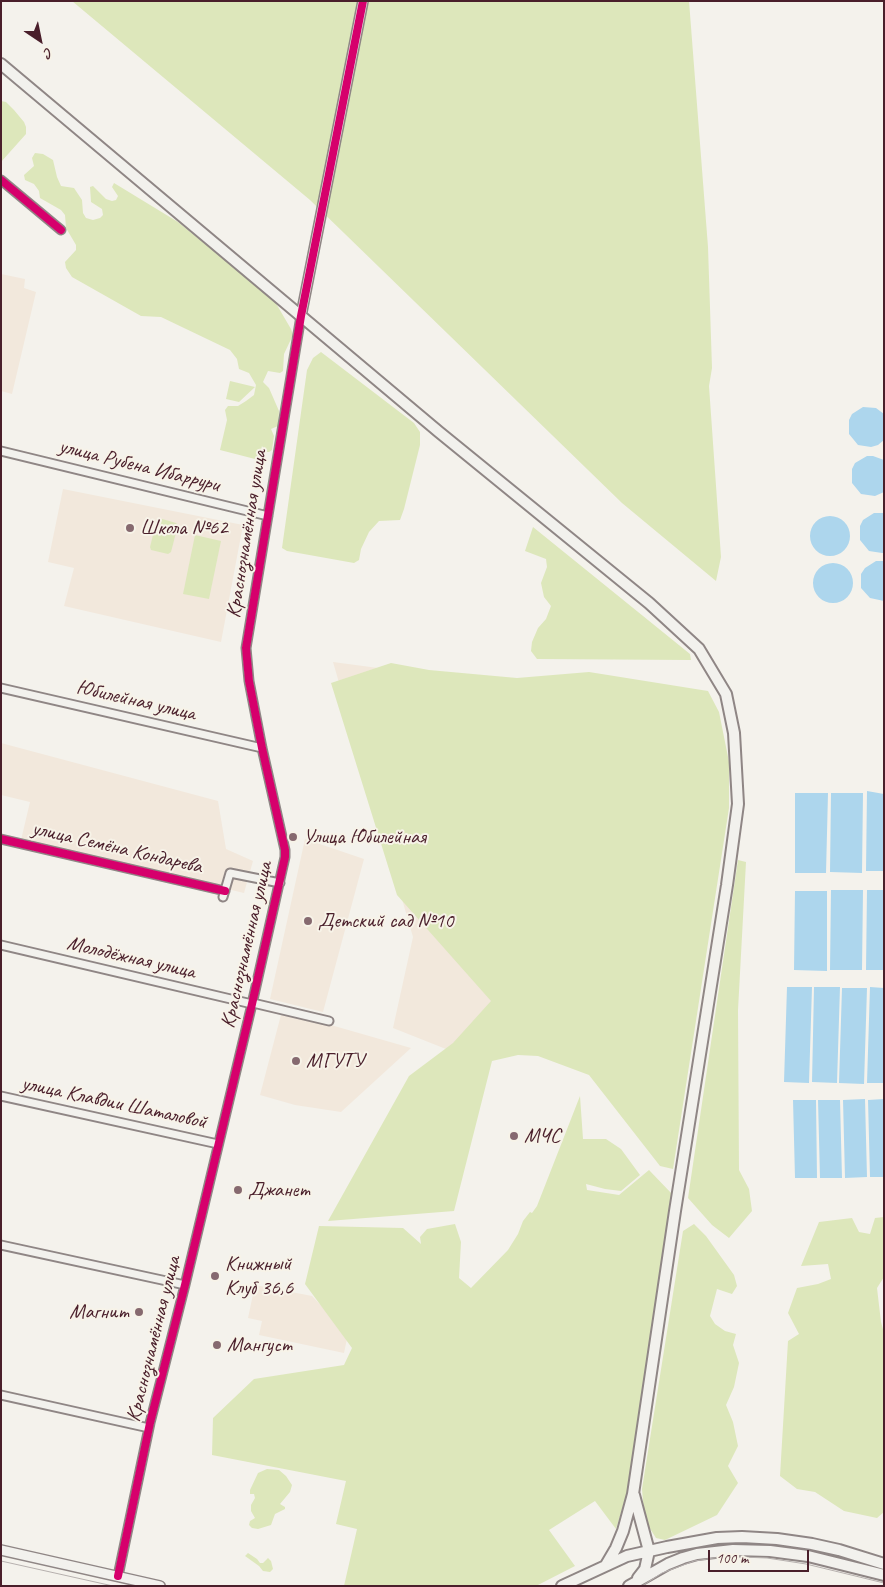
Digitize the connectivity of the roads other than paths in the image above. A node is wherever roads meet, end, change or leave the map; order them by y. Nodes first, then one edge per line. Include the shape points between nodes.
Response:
1 (363, 1) edge
2 (4, 69) edge
3 (1, 180) edge
4 (61, 230) dead end
5 (301, 316) junction
6 (1, 451) edge
7 (268, 516) junction
8 (1, 688) edge
9 (262, 748) junction
10 (1, 839) edge
11 (280, 883) junction
12 (1, 946) edge
13 (253, 1004) junction
14 (329, 1022) dead end
15 (1, 1096) edge
16 (218, 1144) junction
17 (1, 1245) edge
18 (185, 1285) junction
19 (1, 1395) edge
20 (149, 1428) junction
21 (633, 1494) junction
22 (1, 1550) edge
23 (649, 1551) junction
24 (606, 1564) junction
25 (884, 1564) edge
26 (118, 1576) junction
27 (884, 1576) edge
28 (570, 1584) edge
29 (631, 1584) edge
30 (160, 1586) edge

1 - 5 street
2 - 5 main road
3 - 4 street
5 - 7 street, Краснознамённая улица
5 - 21 main road via 649,603 699,648 726,694 734,734 738,804
6 - 7 street, улица Рубена Ибаррури
7 - 9 street, Краснознамённая улица via 246,648
8 - 9 street, Юбилейная улица
9 - 11 street, Краснознамённая улица via 285,850
10 - 11 street, улица Семёна Кондарева via 224,894 230,873
11 - 13 street, Краснознамённая улица
12 - 13 street, Молодёжная улица
13 - 14 street, Молодёжная улица
13 - 16 street, Краснознамённая улица
15 - 16 street, улица Клавдии Шаталовой
16 - 18 street, Краснознамённая улица
17 - 18 street
18 - 20 street, Краснознамённая улица
19 - 20 street
20 - 26 street, Краснознамённая улица
21 - 23 main road
21 - 24 main road via 621,1536
22 - 26 street
23 - 24 main road
23 - 25 main road via 717,1538 742,1537 812,1544
23 - 29 main road via 646,1569
24 - 28 main road
26 - 30 street
27 - 29 main road via 808,1556 733,1550 683,1558

